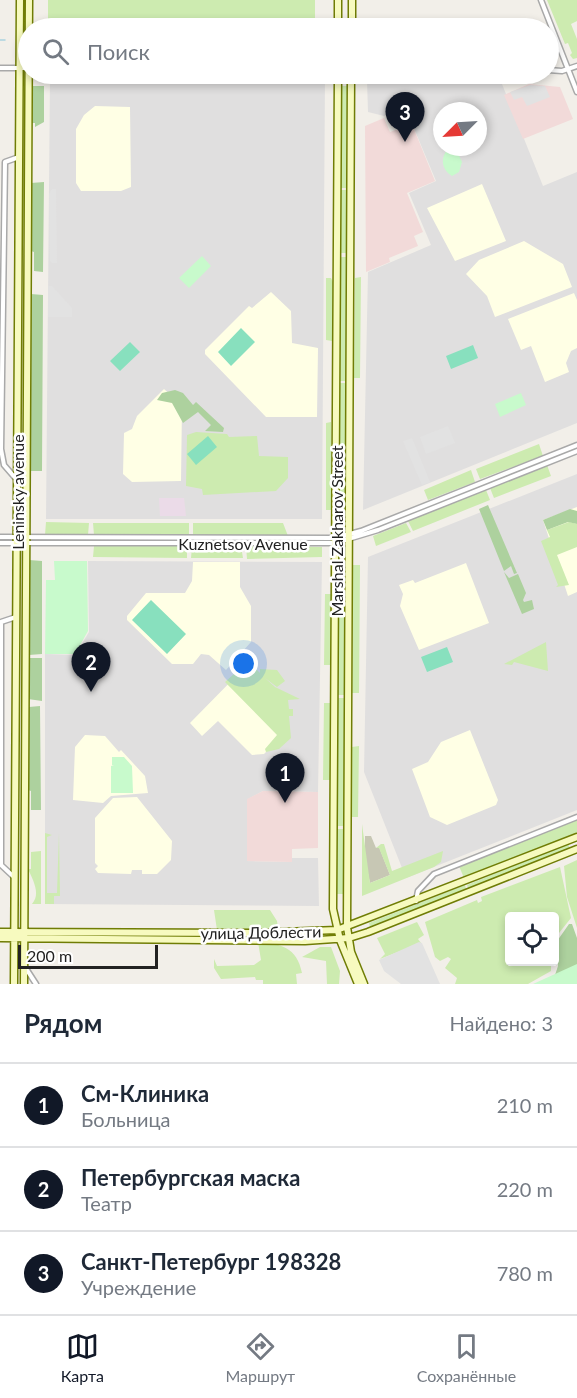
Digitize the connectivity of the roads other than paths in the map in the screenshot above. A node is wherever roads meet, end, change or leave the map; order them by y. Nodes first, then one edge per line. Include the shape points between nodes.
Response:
1 (20, 0) edge
2 (28, 0) edge
3 (338, 0) edge
4 (352, 0) edge
5 (541, 0) edge
6 (20, 18) edge
7 (28, 18) edge
8 (338, 18) edge
9 (351, 18) edge
10 (548, 18) edge
11 (559, 46) edge
12 (577, 66) edge
13 (0, 68) edge
14 (18, 68) edge
15 (559, 69) edge
16 (568, 69) junction
17 (19, 84) edge
18 (28, 84) edge
19 (338, 84) edge
20 (351, 84) edge
21 (577, 92) edge
22 (19, 158) junction
23 (577, 445) edge
24 (577, 451) edge
25 (17, 480) junction
26 (0, 537) edge
27 (349, 538) junction
28 (17, 540) junction
29 (26, 540) junction
30 (335, 540) junction
31 (0, 543) edge
32 (16, 618) junction
33 (1, 622) edge
34 (577, 817) edge
35 (577, 837) edge
36 (568, 840) junction
37 (575, 850) edge
38 (15, 878) junction
39 (416, 901) junction
40 (347, 927) junction
41 (337, 930) junction
42 (0, 932) edge
43 (14, 935) junction
44 (24, 935) junction
45 (0, 938) edge
46 (349, 938) junction
47 (340, 940) junction
48 (24, 966) junction
49 (14, 984) edge
50 (24, 984) edge
51 (36, 984) edge
52 (358, 984) edge
53 (364, 984) edge

1 - 6 main road, Leninsky avenue
2 - 7 main road, Leninsky avenue
3 - 8 main road
4 - 9 main road
5 - 10 street
11 - 16 street
12 - 16 street
13 - 14 street
15 - 16 street
16 - 21 street
17 - 22 main road, Leninsky avenue
18 - 29 main road, Leninsky avenue
19 - 30 main road, Marshal Zakharov Street
20 - 27 main road, Marshal Zakharov Street
22 - 25 main road, Leninsky avenue
22 - 25 street via 5,162 2,449 4,465
23 - 27 street, Kuznetsov Avenue
24 - 27 street, Kuznetsov Avenue
25 - 28 main road, Leninsky avenue
26 - 28 street, Kuznetsov Avenue
27 - 30 street, Kuznetsov Avenue
27 - 40 main road, Marshal Zakharov Street
28 - 29 street, Kuznetsov Avenue
28 - 31 street, Kuznetsov Avenue
28 - 32 main road, Leninsky avenue
29 - 30 street, Kuznetsov Avenue
29 - 44 main road, Leninsky avenue
30 - 41 main road, Marshal Zakharov Street via 333,909
32 - 33 street
32 - 38 main road, Leninsky avenue
33 - 38 street via 1,865
34 - 39 street via 434,874 418,891
35 - 36 main road, улица Доблести
36 - 37 main road
36 - 39 main road, улица Доблести
37 - 46 main road, улица Доблести
38 - 43 main road, Leninsky avenue
39 - 40 main road, улица Доблести
40 - 41 main road, улица Доблести
40 - 46 main road, Marshal Zakharov Street
41 - 44 main road, улица Доблести
41 - 47 main road, Marshal Zakharov Street
42 - 43 main road, улица Доблести
43 - 44 main road, улица Доблести
43 - 45 main road, улица Доблести
43 - 49 main road, Leninsky avenue
44 - 47 main road, улица Доблести
44 - 48 main road, Leninsky avenue
46 - 47 main road, улица Доблести
46 - 53 main road, Marshal Zakharov Street
47 - 52 main road, Marshal Zakharov Street
48 - 50 main road, Leninsky avenue
48 - 51 street

